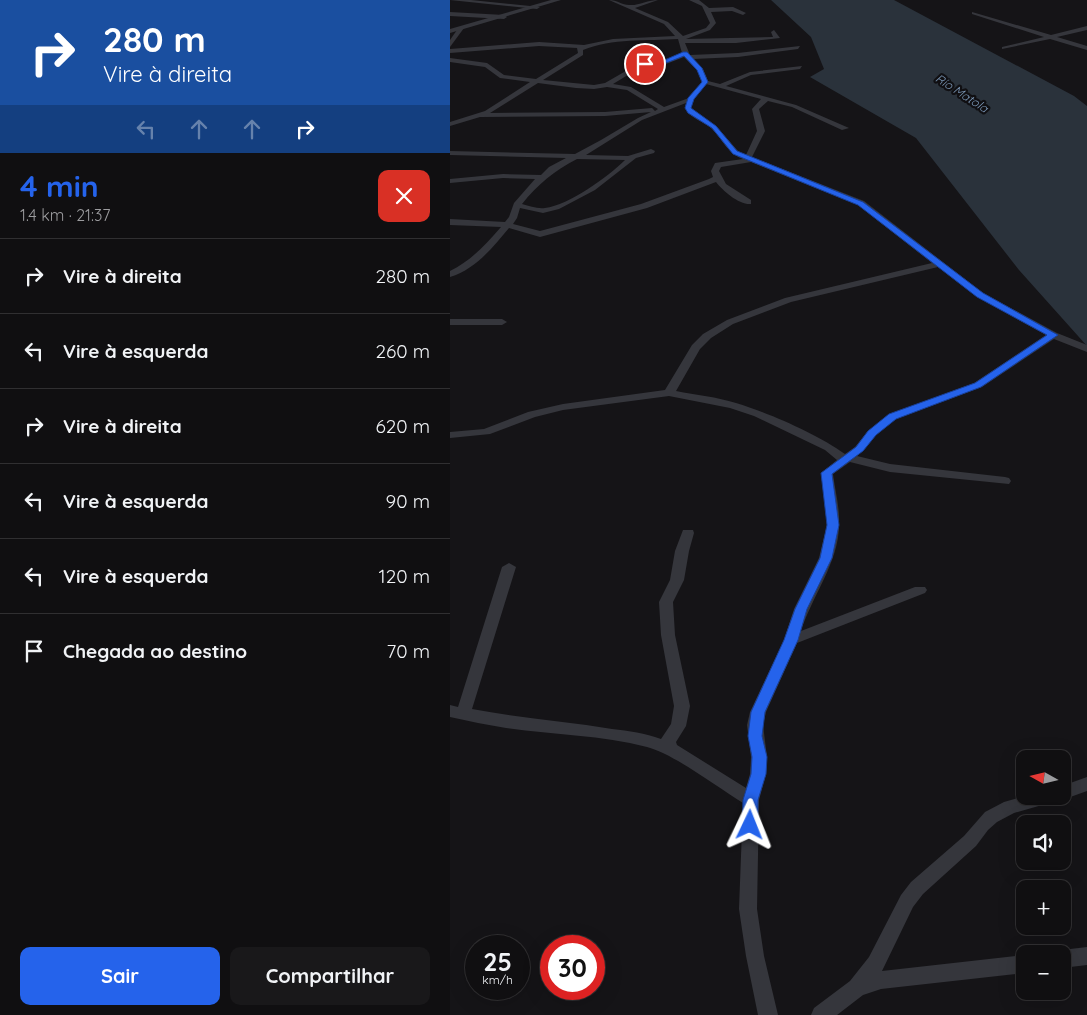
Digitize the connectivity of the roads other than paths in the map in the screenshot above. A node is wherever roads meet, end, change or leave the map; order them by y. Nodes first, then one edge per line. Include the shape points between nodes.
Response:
1 (452, 0) edge
2 (558, 0) edge
3 (612, 0) edge
4 (655, 0) edge
5 (692, 0) edge
6 (703, 1) edge
7 (537, 7) junction
8 (631, 7) junction
9 (709, 10) junction
10 (743, 13) dead end
11 (974, 13) dead end
12 (450, 14) edge
13 (504, 17) junction
14 (461, 28) junction
15 (1087, 28) edge
16 (450, 31) edge
17 (774, 32) dead end
18 (1050, 37) junction
19 (681, 39) junction
20 (736, 41) junction
21 (450, 45) edge
22 (579, 47) junction
23 (798, 47) dead end
24 (1004, 48) dead end
25 (1087, 48) edge
26 (450, 51) edge
27 (740, 54) junction
28 (686, 55) junction
29 (450, 60) edge
30 (800, 67) dead end
31 (534, 81) junction
32 (705, 82) junction
33 (607, 85) junction
34 (721, 86) junction
35 (691, 98) junction
36 (768, 98) junction
37 (661, 109) junction
38 (480, 115) junction
39 (450, 124) edge
40 (844, 128) dead end
41 (651, 151) dead end
42 (450, 153) edge
43 (574, 156) junction
44 (632, 158) junction
45 (748, 160) junction
46 (542, 177) junction
47 (716, 178) junction
48 (450, 181) edge
49 (748, 202) dead end
50 (517, 205) junction
51 (450, 222) edge
52 (508, 225) junction
53 (938, 264) junction
54 (450, 274) edge
55 (450, 322) edge
56 (502, 322) dead end
57 (1053, 335) junction
58 (1087, 349) edge
59 (669, 393) junction
60 (450, 435) edge
61 (847, 459) junction
62 (1005, 481) dead end
63 (688, 532) dead end
64 (509, 567) dead end
65 (920, 590) dead end
66 (791, 640) junction
67 (456, 712) edge
68 (670, 749) junction
69 (1087, 784) edge
70 (1071, 790) edge
71 (751, 800) junction
72 (1017, 805) edge
73 (1087, 956) edge
74 (1071, 958) edge
75 (1016, 965) edge
76 (857, 988) junction
77 (768, 1015) edge
78 (821, 1015) edge

1 - 7 street
2 - 7 street
3 - 8 street
4 - 8 street
5 - 6 street
6 - 9 street
7 - 13 street
8 - 19 street via 666,23
9 - 10 street via 734,9
9 - 19 street via 713,23 710,27
11 - 18 street
12 - 13 street
13 - 14 street
14 - 16 street
14 - 21 street
15 - 18 street
17 - 20 street via 778,37
18 - 24 street
18 - 25 street
19 - 20 street
19 - 22 street
19 - 28 street
20 - 27 street
22 - 26 street via 535,44
22 - 31 street via 581,54
23 - 27 street
27 - 28 street
28 - 32 street via 700,69
28 - 33 street via 661,64 640,65
29 - 31 street via 487,65 501,77
30 - 34 street via 750,73
31 - 33 street via 594,87
31 - 38 street
32 - 34 street
32 - 35 street
33 - 37 street via 630,88
34 - 36 street
35 - 37 street
35 - 45 street via 690,112 714,127 732,150
36 - 40 street via 798,107
36 - 45 street via 755,108 761,131
37 - 38 street
37 - 43 street
38 - 39 street
41 - 44 street
42 - 43 street
43 - 44 street
43 - 46 street
44 - 50 street via 606,181 554,208 540,211
45 - 47 street via 718,165
45 - 53 street via 861,203
46 - 48 street via 503,176
46 - 50 street
47 - 49 street
47 - 52 street via 644,206 544,233 535,234
50 - 52 street
51 - 52 street
52 - 54 street via 469,265
53 - 57 street via 980,295
53 - 59 street via 788,300 730,322 696,347
55 - 56 street
57 - 58 street
57 - 61 street via 978,385 892,417
59 - 60 street via 563,407 532,414 486,432
59 - 61 street via 732,405 758,414
61 - 62 street via 890,468
61 - 66 street via 827,473 832,530 826,558 801,609
63 - 68 street via 676,580 666,602 668,635 682,706 678,726 668,742
64 - 67 street
65 - 66 street
66 - 71 street via 758,712 755,736 758,774
67 - 68 street via 623,736
68 - 71 street
69 - 70 street
71 - 77 street via 748,909
72 - 76 street via 990,817 970,841 917,888 897,918 876,963
73 - 74 street
75 - 76 street via 881,980
76 - 78 street

